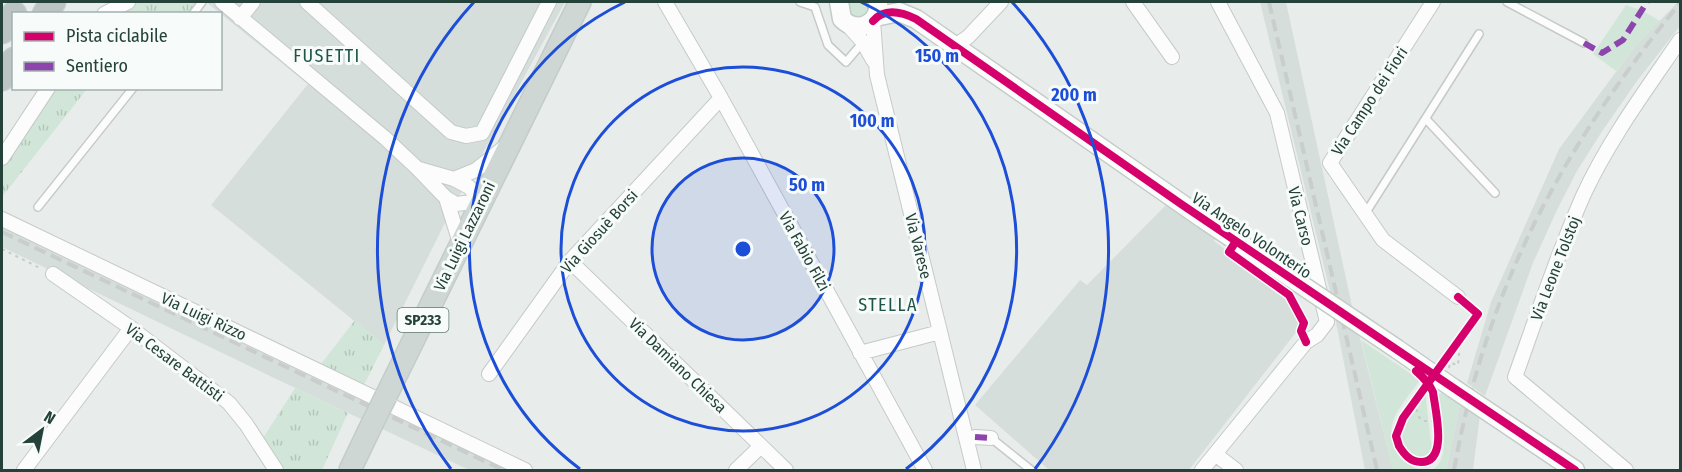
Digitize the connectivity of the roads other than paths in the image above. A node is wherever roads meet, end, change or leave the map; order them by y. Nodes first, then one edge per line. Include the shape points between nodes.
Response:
1 (128, 2) edge
2 (253, 2) edge
3 (307, 2) edge
4 (549, 2) edge
5 (580, 2) edge
6 (591, 2) edge
7 (665, 2) edge
8 (800, 2) edge
9 (839, 2) edge
10 (888, 2) edge
11 (1001, 2) edge
12 (1133, 2) edge
13 (1218, 2) edge
14 (1433, 2) edge
15 (1507, 2) edge
16 (222, 4) edge
17 (108, 12) edge
18 (875, 13) edge
19 (12, 17) edge
20 (240, 18) junction
21 (916, 19) junction
22 (846, 23) junction
23 (2, 31) edge
24 (1479, 34) dead end
25 (1680, 40) edge
26 (862, 42) junction
27 (1584, 43) dead end
28 (955, 46) junction
29 (1172, 57) dead end
30 (12, 63) edge
31 (875, 63) junction
32 (2, 78) edge
33 (47, 90) edge
34 (131, 90) edge
35 (721, 98) junction
36 (531, 100) junction
37 (1426, 118) junction
38 (510, 142) junction
39 (2, 158) edge
40 (417, 168) junction
41 (454, 178) junction
42 (1495, 194) dead end
43 (446, 198) junction
44 (481, 201) junction
45 (38, 207) dead end
46 (1365, 214) junction
47 (2, 219) edge
48 (460, 243) junction
49 (570, 261) junction
50 (53, 274) road end
51 (1458, 297) road end
52 (131, 328) junction
53 (940, 333) junction
54 (860, 353) junction
55 (489, 374) dead end
56 (975, 437) dead end
57 (990, 438) joint
58 (761, 446) junction
59 (1215, 454) junction
60 (24, 471) edge
61 (276, 471) edge
62 (350, 471) edge
63 (525, 471) edge
64 (736, 471) edge
65 (786, 471) edge
66 (925, 471) edge
67 (974, 471) edge
68 (1031, 471) edge
69 (1202, 471) edge
70 (1236, 471) edge
71 (1575, 471) edge
72 (1626, 471) edge

1 - 17 street
2 - 20 street
3 - 4 street via 451,132 466,136 482,133
5 - 36 main road, Via Luigi Lazzaroni / SP233
6 - 36 street via 555,73
7 - 35 street, Via Fabio Filzi
8 - 26 lane via 815,7 828,45 846,62
9 - 22 street via 840,15
10 - 21 street, Via Angelo Volonterio
11 - 28 street
12 - 29 street
13 - 59 street, Via Carso via 1277,113 1327,322 1306,342
14 - 46 street, Via Campo dei Fiori via 1329,163
15 - 27 lane
16 - 20 street
18 - 21 street, Via Angelo Volonterio via 899,12
18 - 22 street, Via Angelo Volonterio via 860,27
18 - 31 street, Via Varese
19 - 23 highway
20 - 40 street
21 - 28 street, Via Angelo Volonterio
22 - 26 street
24 - 37 lane
25 - 72 street, Via Leone Tolstoj via 1634,107 1584,194 1515,377
26 - 31 street
28 - 71 street, Via Angelo Volonterio, bridge via 1202,218 1445,378
30 - 32 highway
31 - 53 street, Via Varese
33 - 39 street
34 - 45 lane
35 - 49 street, Via Giosuè Borsi
35 - 54 street, Via Fabio Filzi
36 - 38 main road, Via Luigi Lazzaroni / SP233
37 - 42 lane
37 - 46 lane
38 - 41 street via 476,170
38 - 44 main road, Via Luigi Lazzaroni / SP233
40 - 41 street
40 - 43 street
41 - 44 street
43 - 44 street via 456,204
43 - 48 street
44 - 48 main road, Via Luigi Lazzaroni / SP233
46 - 51 street, Via Campo dei Fiori via 1383,240
47 - 63 street, Via Luigi Rizzo
48 - 62 main road, Via Luigi Lazzaroni / SP233, bridge
49 - 55 street, Via Giosuè Borsi
49 - 58 street, Via Damiano Chiesa
50 - 52 street, Via Cesare Battisti
52 - 60 street
52 - 61 street, Via Cesare Battisti via 229,403
53 - 54 street
53 - 67 street, Via Varese
54 - 66 street, Via Fabio Filzi
56 - 57 street
57 - 68 lane
58 - 64 street
58 - 65 street, Via Damiano Chiesa
59 - 69 street, Via Carso
59 - 70 street

